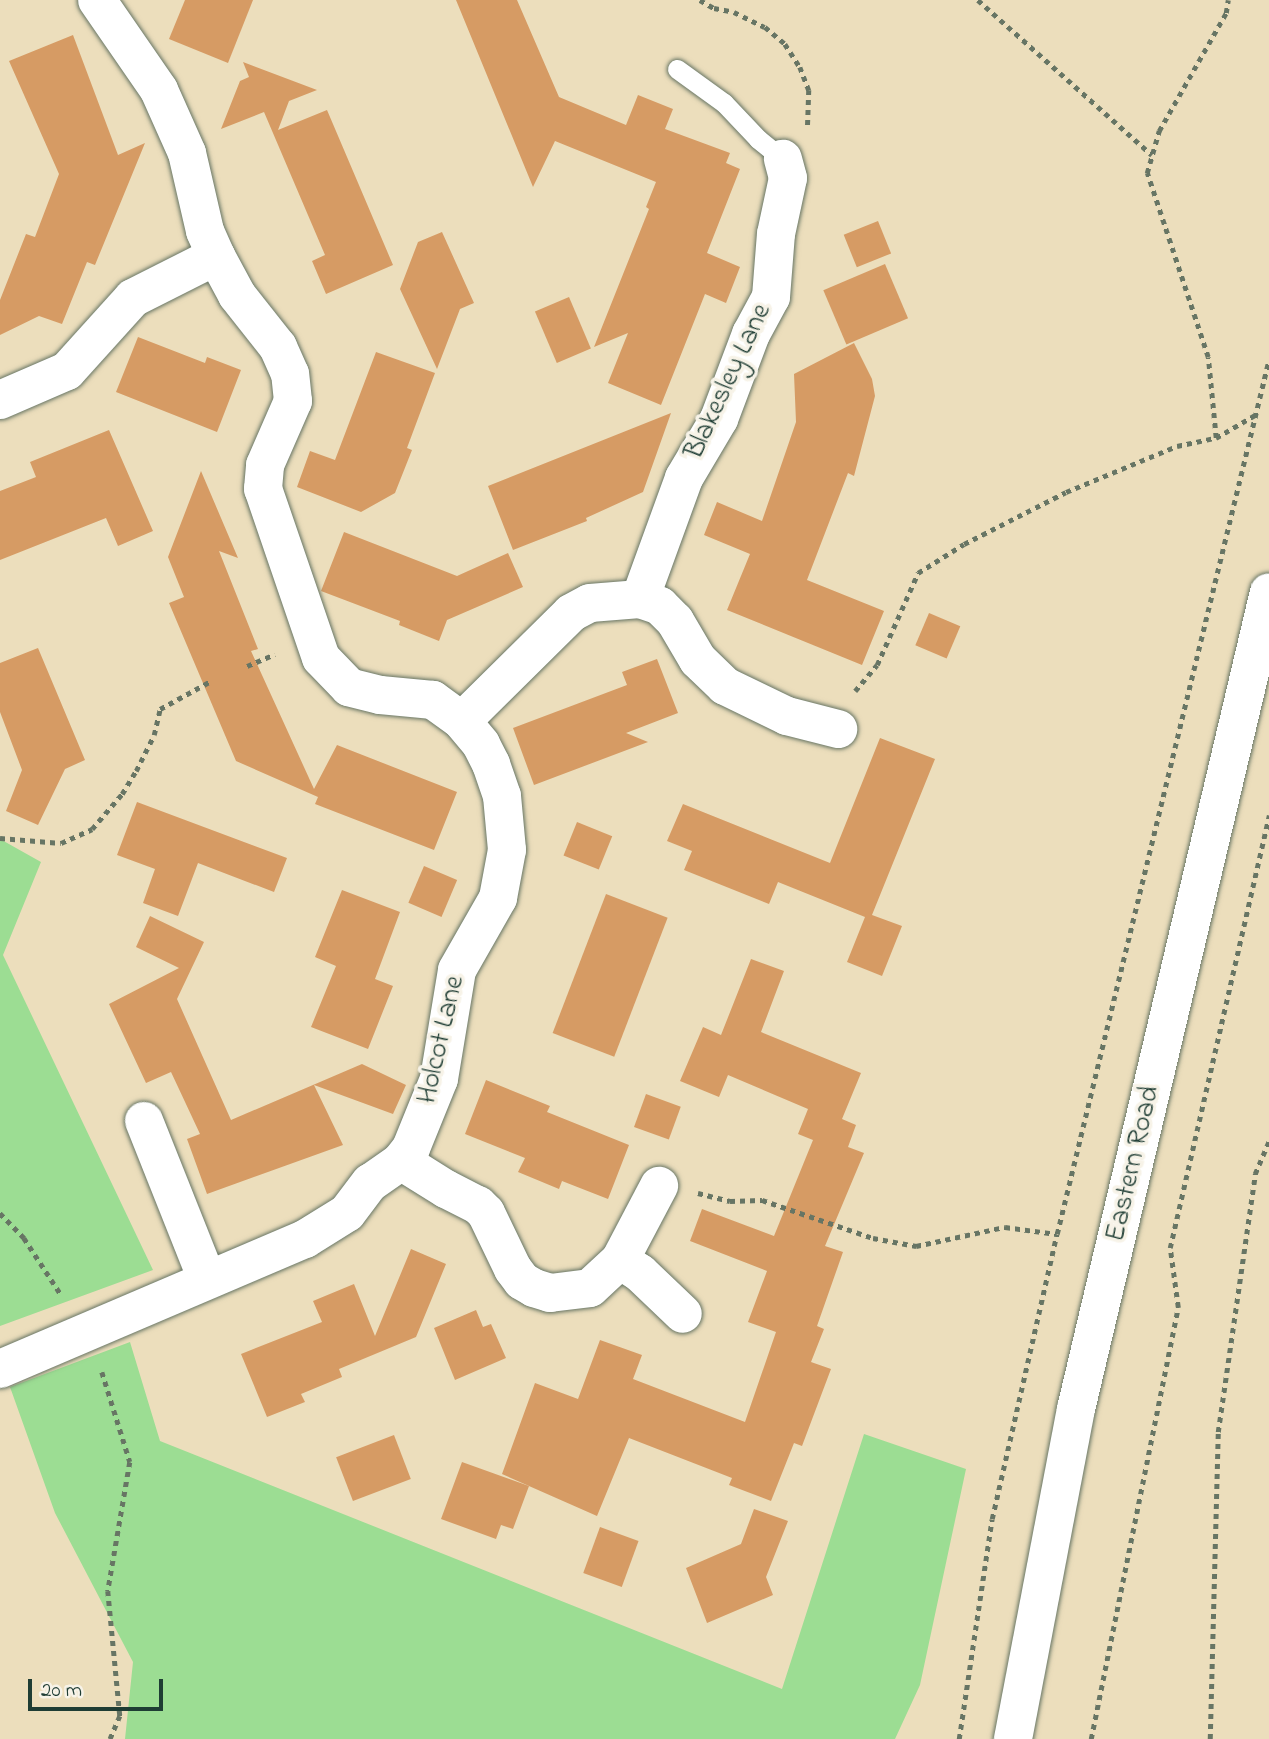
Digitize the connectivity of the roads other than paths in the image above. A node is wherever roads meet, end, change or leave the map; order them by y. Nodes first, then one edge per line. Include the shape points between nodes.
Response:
1 (97, 0) edge
2 (677, 69) dead end
3 (783, 159) joint
4 (216, 256) junction
5 (0, 400) edge
6 (1269, 592) edge
7 (640, 599) junction
8 (462, 721) junction
9 (838, 729) road end
10 (144, 1121) dead end
11 (401, 1161) junction
12 (674, 1188) road end
13 (620, 1260) junction
14 (207, 1279) junction
15 (683, 1314) dead end
16 (0, 1369) edge
17 (1013, 1739) edge

1 - 4 street, Holcot Lane via 159,90 175,123
2 - 3 lane via 724,103
3 - 7 street, Blakesley Lane via 788,178 776,234 771,298 751,334 719,419 684,478
4 - 5 street via 133,298 67,371
4 - 8 street, Holcot Lane via 237,295 278,347 290,374 293,401 265,466 263,489 321,658 349,687 433,700
6 - 17 street, Eastern Road via 1076,1409
7 - 8 street via 590,603 571,613
7 - 9 street via 660,606 675,621 698,660 725,686 787,716
8 - 11 street, Holcot Lane via 481,744 502,796 504,873 498,898 457,970 439,1079 411,1148
10 - 14 street
11 - 13 street via 478,1205 513,1269 534,1288 550,1293 590,1288
11 - 14 street, Holcot Lane via 376,1177 348,1213 305,1239
12 - 13 street
13 - 15 street
14 - 16 street, Holcot Lane

